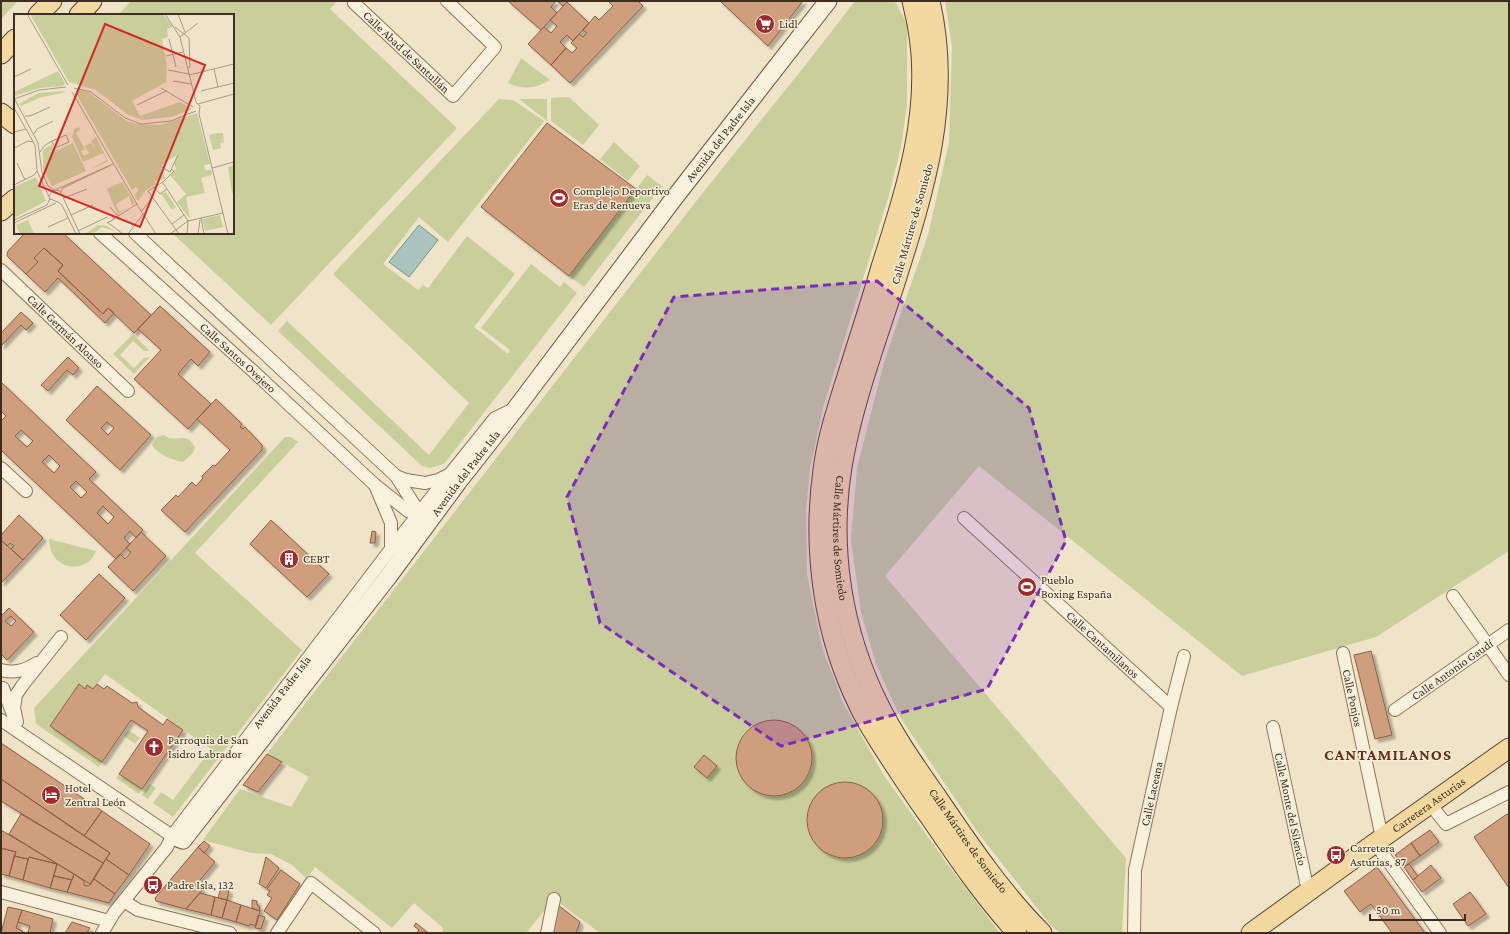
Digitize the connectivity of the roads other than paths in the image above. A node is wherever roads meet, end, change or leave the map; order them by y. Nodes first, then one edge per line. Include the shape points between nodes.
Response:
1 (52, 1) edge
2 (92, 1) edge
3 (355, 1) edge
4 (447, 1) edge
5 (828, 1) edge
6 (912, 1) edge
7 (930, 1) edge
8 (39, 14) edge
9 (80, 14) edge
10 (14, 40) edge
11 (1, 54) edge
12 (1, 113) edge
13 (14, 123) edge
14 (14, 200) edge
15 (1, 210) edge
16 (101, 234) edge
17 (136, 234) edge
18 (2, 269) edge
19 (128, 391) dead end
20 (1, 468) edge
21 (396, 476) junction
22 (454, 478) junction
23 (375, 485) junction
24 (26, 491) dead end
25 (418, 514) junction
26 (964, 518) dead end
27 (392, 545) junction
28 (388, 577) junction
29 (1453, 596) dead end
30 (1509, 630) edge
31 (60, 637) dead end
32 (1488, 645) junction
33 (1342, 653) dead end
34 (1184, 656) dead end
35 (41, 660) junction
36 (1, 670) edge
37 (1, 673) edge
38 (1509, 675) edge
39 (2, 690) edge
40 (1171, 707) junction
41 (1395, 710) dead end
42 (1, 720) edge
43 (17, 722) junction
44 (1273, 727) dead end
45 (26, 737) junction
46 (1509, 748) edge
47 (1509, 792) edge
48 (1430, 804) junction
49 (172, 836) junction
50 (1378, 840) junction
51 (1308, 891) junction
52 (1, 892) edge
53 (554, 899) dead end
54 (124, 901) junction
55 (1280, 912) junction
56 (109, 921) junction
57 (362, 929) edge
58 (102, 933) edge
59 (230, 933) edge
60 (277, 933) edge
61 (374, 933) edge
62 (547, 933) edge
63 (1017, 933) edge
64 (1042, 933) edge
65 (1134, 933) edge
66 (1251, 933) edge
67 (1266, 933) edge
68 (1440, 933) edge

1 - 8 main road
2 - 9 main road
3 - 4 street, Calle Abad de Santullán via 354,3 453,96 495,47
5 - 22 main road, Avenida del Padre Isla via 675,197 517,408
6 - 63 main road, Calle Mártires de Somiedo via 921,62 918,127 896,222 833,419 823,469 820,504 822,583 834,641 859,707 909,788 949,846
7 - 64 main road, Calle Mártires de Somiedo via 938,65 936,124 924,187 852,420 838,516 837,546 840,575 844,608 859,660 882,710 918,770 964,836 1009,896
10 - 11 main road
12 - 13 main road
14 - 15 main road
16 - 23 street, Calle Santos Ovejero
17 - 21 street, Calle Santos Ovejero
18 - 19 street, Calle Germán Alonso
20 - 24 street
21 - 22 street, Calle Santos Ovejero via 424,482
21 - 25 street, Calle Santos Ovejero
22 - 25 street via 428,513
22 - 28 main road, Avenida del Padre Isla
23 - 25 street, Calle Santos Ovejero via 408,511
23 - 27 street, Calle Santos Ovejero via 391,523
25 - 27 street, Avenida Padre Isla
25 - 28 street via 417,527 392,560
26 - 40 street, Calle Cantamilanos
27 - 49 street, Avenida Padre Isla
28 - 49 main road, Avenida del Padre Isla via 183,840
29 - 32 street
30 - 32 street, Calle Antonio Gaudí
31 - 35 street
32 - 38 street
32 - 41 street, Calle Antonio Gaudí
33 - 50 street, Calle Ponjos
34 - 40 street, Calle Laceana
35 - 36 street via 26,670
35 - 43 street via 16,695 14,708
37 - 39 street via 4,681
39 - 43 street
40 - 65 street, Calle Laceana via 1135,870
42 - 45 street
43 - 45 street
44 - 51 street, Calle Monte del Silencio
45 - 49 street
46 - 48 main road, Carretera Asturias
47 - 48 street via 1446,824
48 - 50 main road, Carretera Asturias
49 - 54 street via 167,847
50 - 51 main road, Carretera Asturias
50 - 68 street
51 - 55 main road, Carretera Asturias
52 - 56 street
53 - 62 street
54 - 56 street
54 - 59 street via 138,910
55 - 66 main road, Carretera Asturias
55 - 67 main road
56 - 58 street
57 - 60 street via 311,883
57 - 61 street

